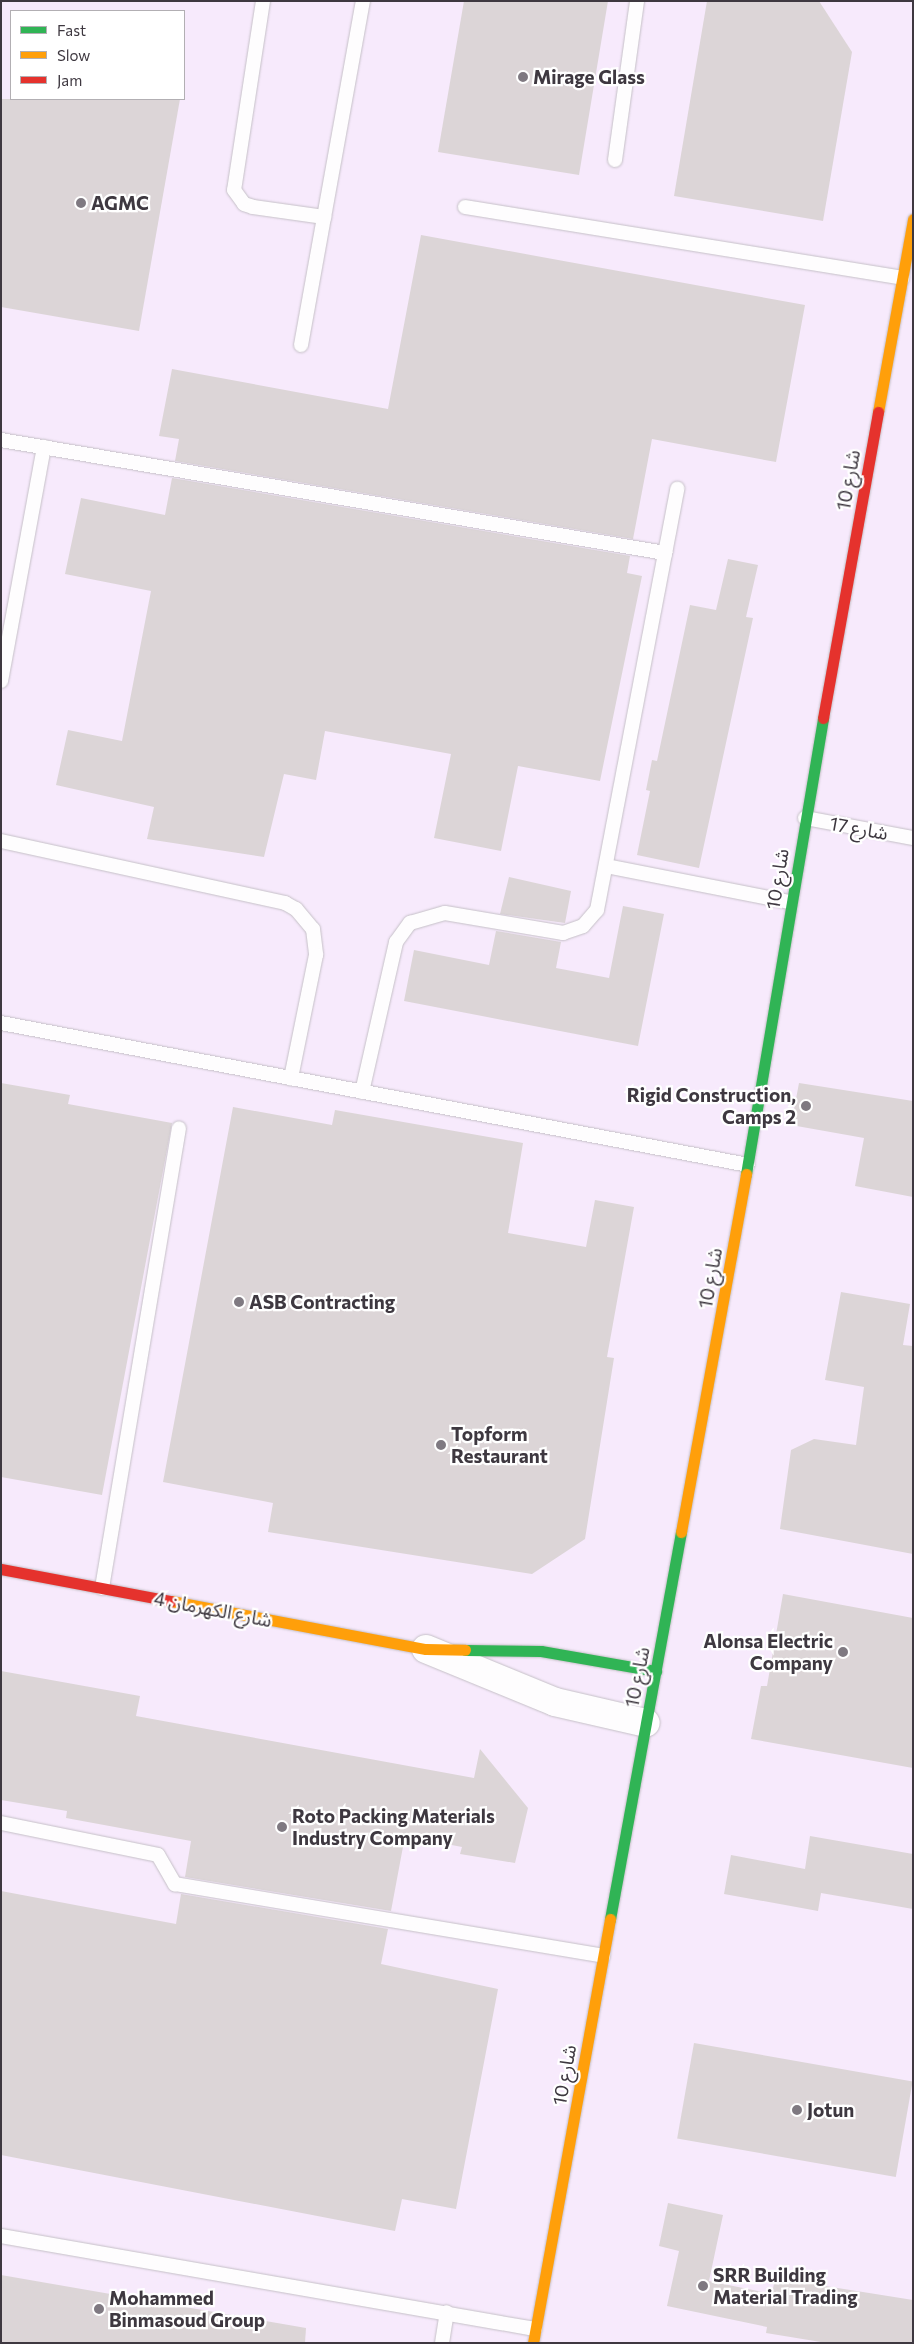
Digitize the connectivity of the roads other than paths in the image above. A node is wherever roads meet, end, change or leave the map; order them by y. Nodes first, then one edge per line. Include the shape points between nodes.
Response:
1 (263, 1) edge
2 (363, 1) edge
3 (636, 1) edge
4 (615, 160) dead end
5 (465, 206) dead end
6 (324, 216) junction
7 (913, 219) edge
8 (902, 278) junction
9 (301, 344) dead end
10 (1, 440) edge
11 (44, 447) junction
12 (677, 489) dead end
13 (665, 553) junction
14 (1, 681) edge
15 (805, 818) junction
16 (913, 838) edge
17 (1, 841) edge
18 (606, 866) junction
19 (790, 902) junction
20 (1, 1023) edge
21 (291, 1078) junction
22 (362, 1092) junction
23 (180, 1128) dead end
24 (748, 1165) junction
25 (1, 1569) edge
26 (102, 1588) junction
27 (426, 1649) junction
28 (656, 1672) junction
29 (646, 1723) junction
30 (1, 1823) edge
31 (603, 1956) junction
32 (1, 2236) edge
33 (447, 2312) junction
34 (535, 2328) junction
35 (442, 2343) edge
36 (533, 2343) edge

1 - 6 lane via 234,190 244,204 254,207
2 - 6 lane
3 - 4 lane
5 - 8 lane
6 - 9 lane
7 - 8 street, شارع 10
8 - 15 street, شارع 10
10 - 11 lane
11 - 13 lane
11 - 14 lane
12 - 13 lane
13 - 18 lane
15 - 16 lane, شارع 17
15 - 19 street, شارع 10
17 - 21 lane via 285,903 296,909 312,929 316,955
18 - 19 lane
18 - 22 lane via 596,910 573,930 553,932 445,913 410,923 396,942
19 - 24 street, شارع 10
20 - 21 lane
21 - 22 lane
22 - 24 lane
23 - 26 lane
24 - 28 street, شارع 10
25 - 26 street, شارع الكهرمان 4
26 - 27 street, شارع الكهرمان 4
27 - 28 street, شارع الكهرمان 4 via 541,1651
27 - 29 street, شارع الكهرمان 4 via 555,1702
28 - 29 street, شارع 10
29 - 31 street, شارع 10
30 - 31 lane via 158,1855 175,1884
31 - 34 street, شارع 10
32 - 33 lane
33 - 34 lane
33 - 35 lane
34 - 36 street, شارع 10

